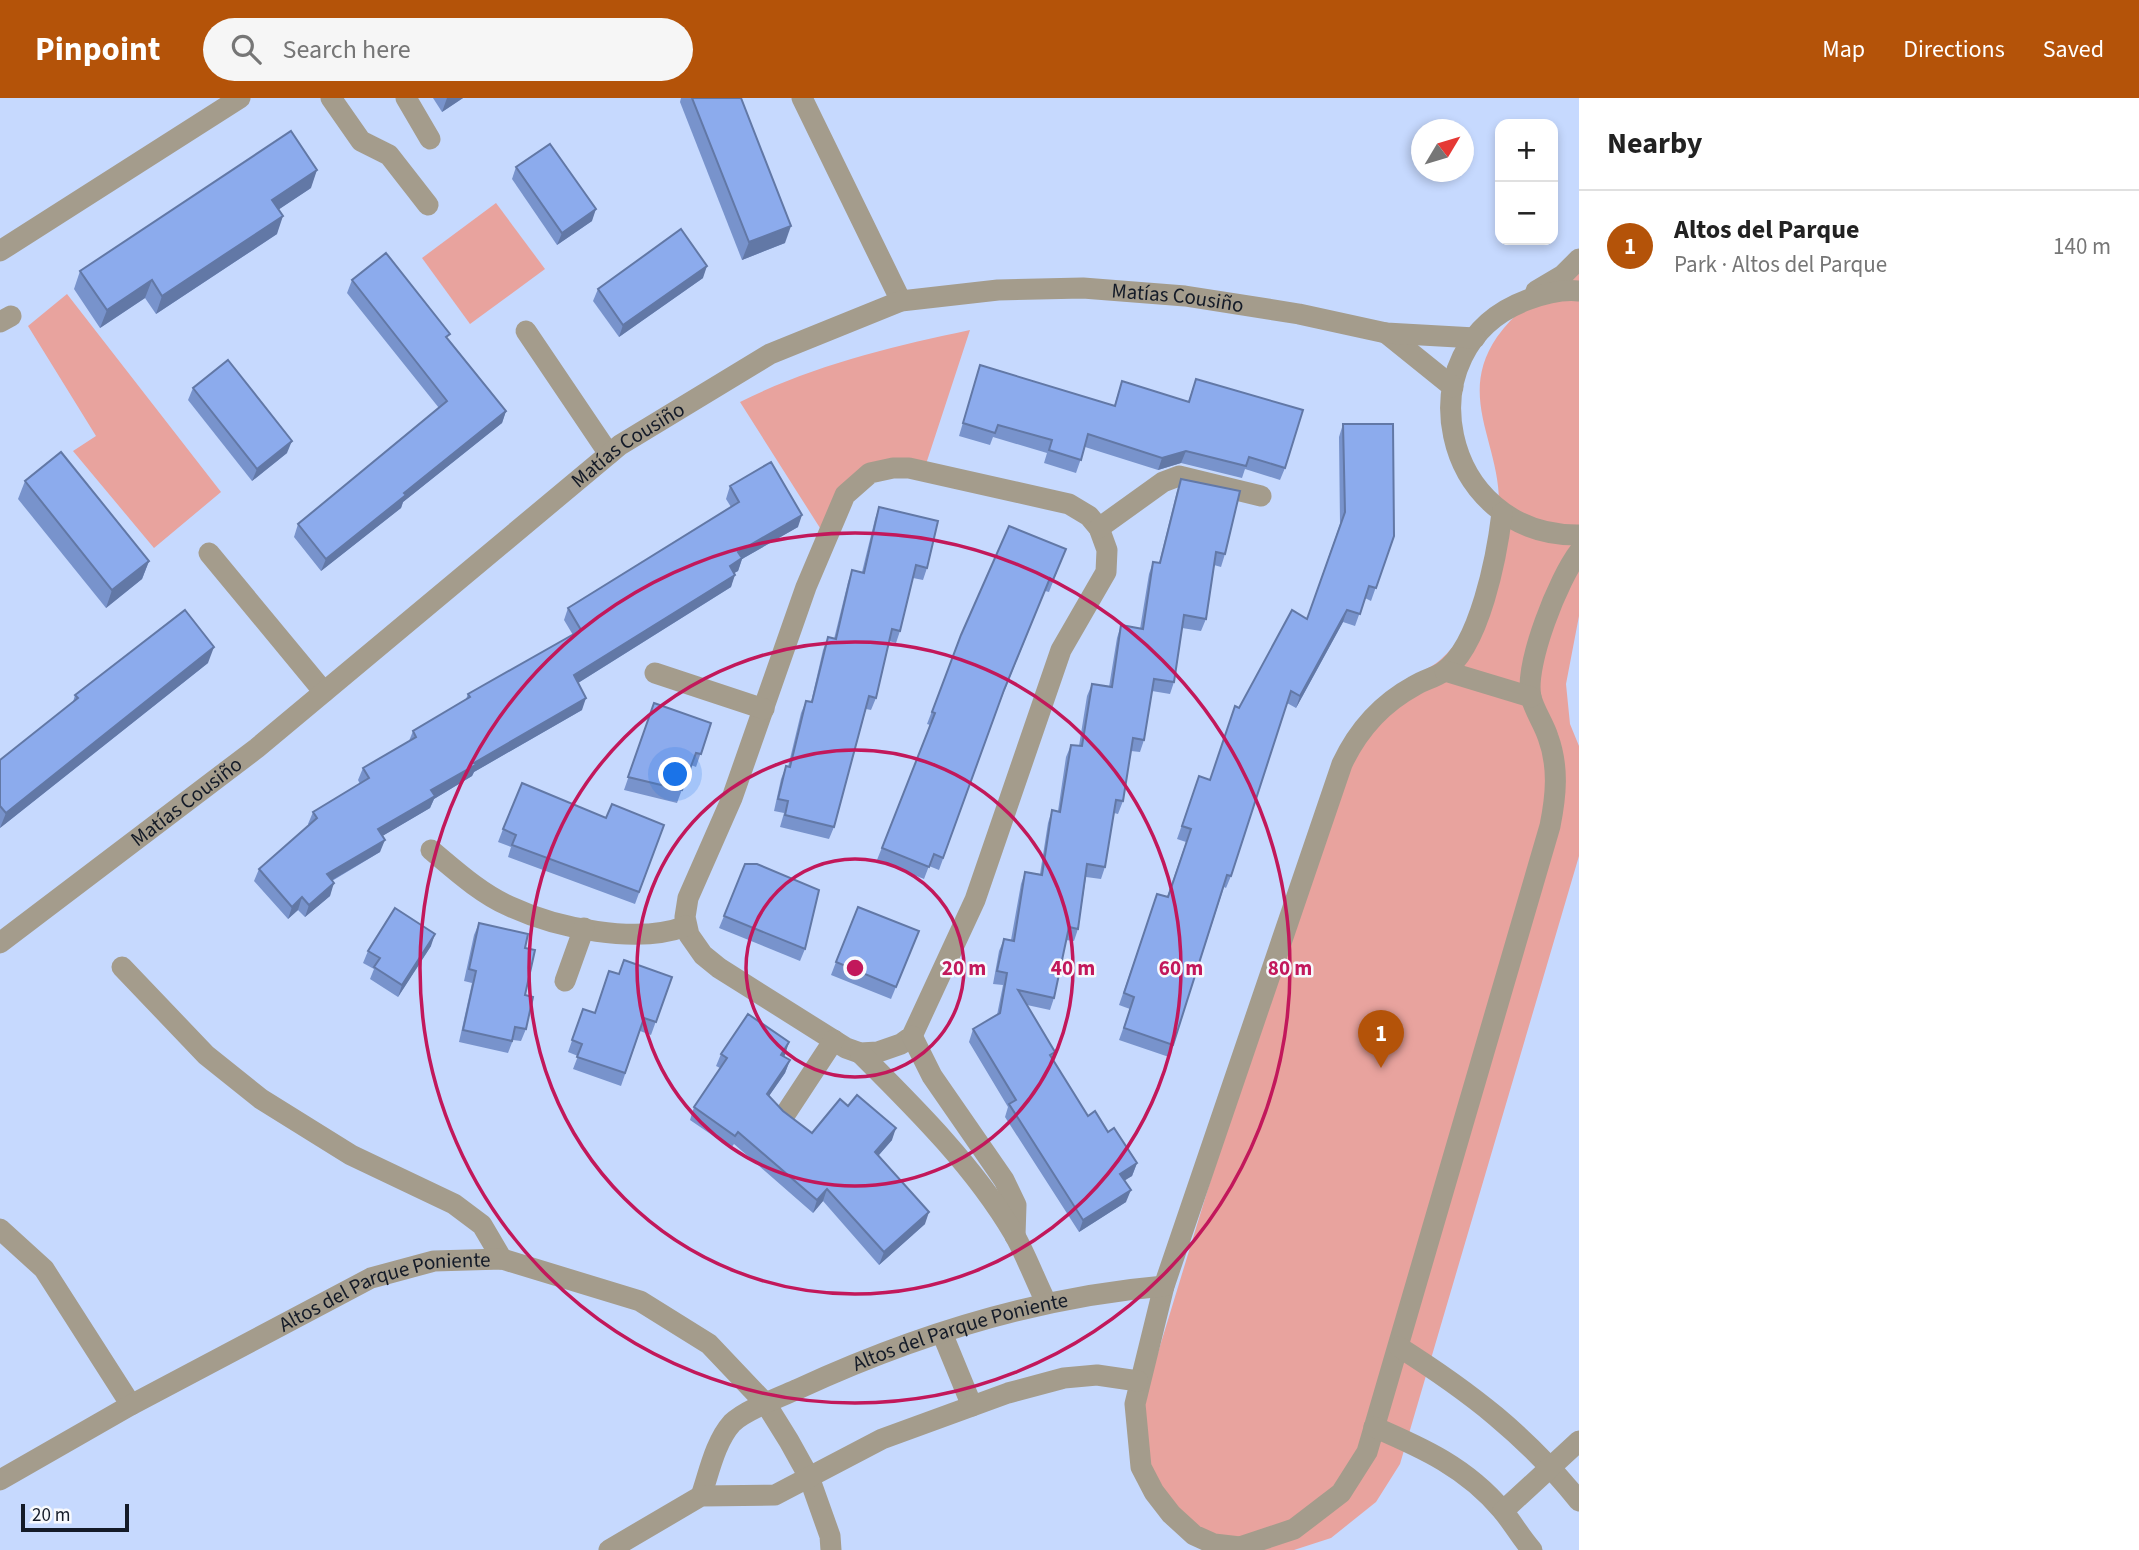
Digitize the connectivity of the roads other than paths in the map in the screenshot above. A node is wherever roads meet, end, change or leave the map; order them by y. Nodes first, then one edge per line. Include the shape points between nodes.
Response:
1 (240, 98) edge
2 (331, 98) edge
3 (406, 98) edge
4 (802, 98) edge
5 (430, 139) dead end
6 (428, 205) dead end
7 (0, 251) edge
8 (1579, 259) edge
9 (1579, 291) edge
10 (901, 301) junction
11 (1516, 304) junction
12 (526, 331) dead end
13 (1386, 334) junction
14 (1475, 338) junction
15 (1453, 387) junction
16 (609, 454) junction
17 (1261, 496) dead end
18 (1502, 513) junction
19 (1099, 528) junction
20 (1579, 535) edge
21 (1579, 552) edge
22 (209, 553) dead end
23 (1445, 671) junction
24 (655, 673) dead end
25 (324, 692) junction
26 (1531, 697) junction
27 (764, 709) junction
28 (431, 849) dead end
29 (686, 926) junction
30 (584, 928) junction
31 (0, 943) edge
32 (122, 967) dead end
33 (565, 981) dead end
34 (912, 1036) junction
35 (834, 1041) junction
36 (860, 1053) junction
37 (786, 1112) edge
38 (978, 1142) junction
39 (958, 1158) junction
40 (0, 1229) edge
41 (1015, 1236) junction
42 (502, 1259) junction
43 (1164, 1286) junction
44 (1046, 1302) junction
45 (942, 1333) junction
46 (1399, 1347) junction
47 (1138, 1381) junction
48 (765, 1404) junction
49 (131, 1405) junction
50 (972, 1406) junction
51 (1374, 1427) junction
52 (1579, 1441) edge
53 (1549, 1465) junction
54 (809, 1478) junction
55 (0, 1480) edge
56 (701, 1496) junction
57 (1579, 1501) edge
58 (1503, 1511) junction
59 (1200, 1546) edge
60 (609, 1550) edge
61 (831, 1550) edge
62 (1532, 1550) edge

1 - 7 street
2 - 6 street via 360,141 389,155
3 - 5 street
4 - 10 street
8 - 11 street via 1563,275
9 - 11 street via 1542,294
10 - 13 street, Matías Cousiño via 998,290 1083,288 1185,296
10 - 16 street, Matías Cousiño via 771,354
11 - 14 street
12 - 16 street
13 - 14 street, Matías Cousiño
13 - 15 street, Matías Cousiño
14 - 15 street
15 - 18 street via 1450,415 1457,453 1480,494
16 - 25 street, Matías Cousiño
17 - 19 street via 1180,477 1154,488
18 - 20 street via 1529,528 1560,536
18 - 23 street via 1488,590 1471,631
19 - 27 street via 1069,504 909,468 870,473 852,486 837,512
19 - 34 street via 1107,550 1105,572 1061,650 975,900
21 - 26 street via 1537,646
22 - 25 street
23 - 26 street
23 - 43 street via 1414,685 1380,709 1342,764
24 - 27 street
25 - 31 street, Matías Cousiño
26 - 46 street via 1554,762 1557,791 1550,827
27 - 29 street via 723,820 695,878 685,907
28 - 30 street via 509,906
29 - 30 street via 664,935 645,936
29 - 35 street via 703,955 719,968
30 - 33 street
32 - 42 street via 206,1055 261,1099 351,1156 454,1204 482,1226
34 - 36 street via 889,1049
34 - 38 street via 932,1076
35 - 36 street
35 - 37 street
36 - 39 street
38 - 39 street
38 - 41 street via 1016,1205
39 - 41 street
40 - 49 street via 44,1269
41 - 44 street
42 - 48 street, Altos del Parque Poniente via 640,1301 709,1344
42 - 49 street, Altos del Parque Poniente via 434,1261 371,1278
43 - 44 street, Altos del Parque Poniente
43 - 47 street
44 - 45 street, Altos del Parque Poniente
45 - 48 street, Altos del Parque Poniente via 861,1361
45 - 50 street
46 - 51 street
46 - 53 street via 1499,1416
47 - 50 street via 1097,1375 1064,1378
47 - 59 street via 1135,1404 1141,1467 1154,1492
48 - 54 street, Altos del Parque Poniente
48 - 56 street via 733,1423 720,1443
49 - 55 street, Altos del Parque Poniente
50 - 54 street via 883,1439
51 - 58 street via 1458,1468
51 - 59 street via 1367,1452 1341,1493 1294,1529 1240,1547
52 - 53 street
53 - 57 street
53 - 58 street
54 - 56 street via 775,1495
54 - 61 street, Altos del Parque Poniente
56 - 60 street
58 - 62 street

